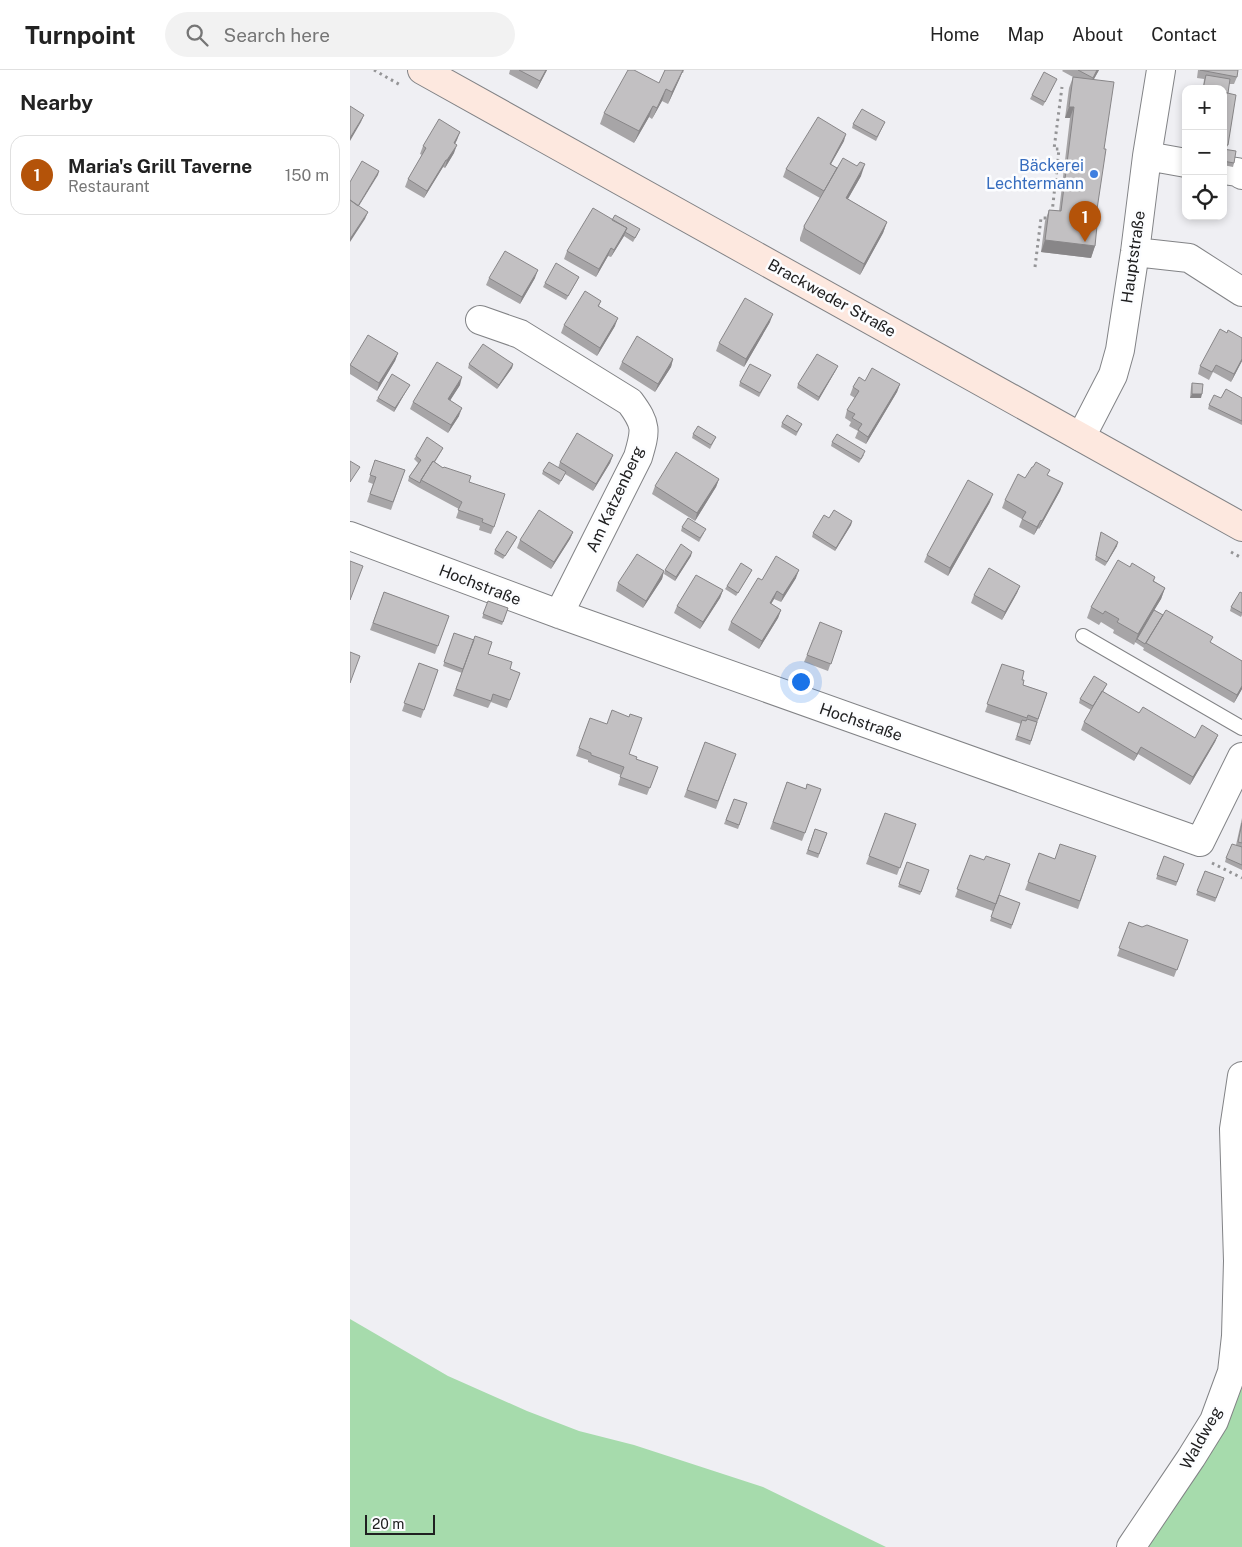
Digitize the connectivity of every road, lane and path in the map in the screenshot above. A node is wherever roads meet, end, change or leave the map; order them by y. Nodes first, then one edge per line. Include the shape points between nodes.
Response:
1 (422, 70) edge
2 (1161, 70) edge
3 (1062, 87) dead end
4 (1147, 156) junction
5 (1182, 162) edge
6 (1227, 171) edge
7 (1242, 175) edge
8 (1135, 252) junction
9 (1034, 267) dead end
10 (1242, 292) edge
11 (480, 320) dead end
12 (1081, 437) junction
13 (1242, 527) edge
14 (350, 536) edge
15 (559, 614) junction
16 (1083, 636) dead end
17 (1242, 728) edge
18 (1242, 757) edge
19 (1242, 1076) edge
20 (1131, 1547) edge

1 - 12 street, Brackweder Straße
2 - 4 street, Hauptstraße
3 - 9 path via 1054,149 1059,149 1051,218 1041,218
4 - 5 street
4 - 8 street, Hauptstraße
6 - 7 street
8 - 10 street via 1190,258
8 - 12 street, Hauptstraße via 1113,375
11 - 15 street, Am Katzenberg via 520,334 630,402 641,417 645,434 638,457
12 - 13 street, Brackweder Straße
14 - 15 street, Hochstraße
15 - 18 street, Hochstraße via 1200,842
16 - 17 lane
19 - 20 street, Waldweg via 1234,1129 1238,1261 1232,1372 1214,1422

